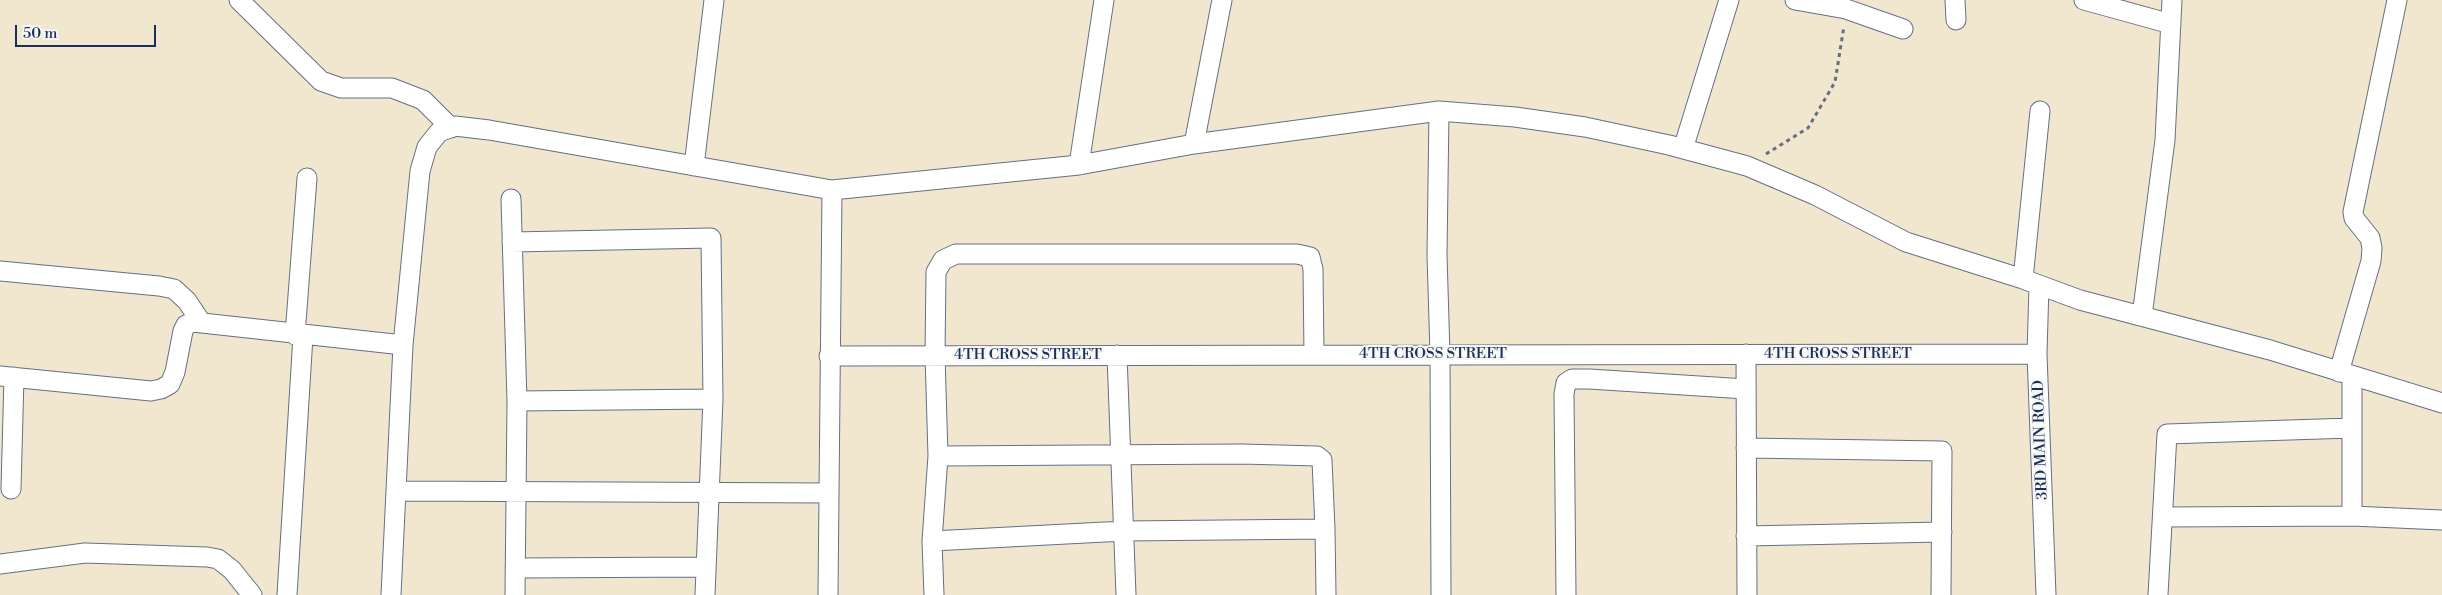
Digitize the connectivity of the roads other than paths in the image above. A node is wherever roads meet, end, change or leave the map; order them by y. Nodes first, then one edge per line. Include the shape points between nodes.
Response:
1 (239, 0) edge
2 (714, 0) edge
3 (1104, 0) edge
4 (1222, 0) edge
5 (1729, 0) edge
6 (1795, 0) edge
7 (1955, 0) edge
8 (2084, 0) edge
9 (2172, 0) edge
10 (2397, 0) edge
11 (1824, 2) edge
12 (1956, 20) dead end
13 (2171, 24) junction
14 (1903, 28) dead end
15 (2040, 111) dead end
16 (1439, 112) junction
17 (451, 128) junction
18 (1194, 144) junction
19 (1683, 149) junction
20 (1079, 165) junction
21 (694, 166) junction
22 (307, 178) dead end
23 (832, 190) junction
24 (511, 200) dead end
25 (512, 242) junction
26 (0, 271) edge
27 (2031, 282) junction
28 (2142, 316) junction
29 (201, 322) junction
30 (299, 335) junction
31 (403, 345) junction
32 (1440, 354) junction
33 (1746, 354) junction
34 (2037, 354) junction
35 (935, 355) junction
36 (1117, 355) junction
37 (1314, 355) junction
38 (829, 356) junction
39 (2345, 374) junction
40 (7, 377) edge
41 (1746, 389) junction
42 (712, 399) junction
43 (517, 401) junction
44 (2442, 403) edge
45 (2351, 428) junction
46 (1746, 448) junction
47 (938, 456) junction
48 (1120, 456) junction
49 (11, 489) dead end
50 (396, 491) junction
51 (516, 492) junction
52 (710, 492) junction
53 (829, 492) junction
54 (2352, 516) junction
55 (2163, 517) junction
56 (2442, 520) edge
57 (1325, 529) junction
58 (1124, 531) junction
59 (1942, 532) junction
60 (1746, 536) junction
61 (932, 541) junction
62 (0, 564) edge
63 (705, 567) junction
64 (515, 568) junction
65 (252, 595) edge
66 (288, 595) edge
67 (391, 595) edge
68 (515, 595) edge
69 (705, 595) edge
70 (828, 595) edge
71 (934, 595) edge
72 (1126, 595) edge
73 (1326, 595) edge
74 (1441, 595) edge
75 (1566, 595) edge
76 (1746, 595) edge
77 (1942, 595) edge
78 (2046, 595) edge
79 (2158, 595) edge

1 - 17 street via 321,81 341,88 392,88 423,100
2 - 21 street
3 - 20 street
4 - 18 street
5 - 19 street
6 - 11 street
7 - 12 street
8 - 13 street
9 - 13 street
10 - 39 street via 2353,212 2370,238 2372,248
11 - 14 street
13 - 28 street via 2165,140
15 - 27 street, 3RD MAIN ROAD
16 - 18 street
16 - 19 street via 1515,117 1576,126
16 - 32 street via 1437,255
17 - 21 street via 489,130
17 - 31 street via 439,132 427,147 420,171
18 - 20 street
19 - 27 street via 1747,166 1815,195 1906,242
20 - 23 street
21 - 23 street
22 - 30 street
23 - 38 street
24 - 25 street
25 - 42 street via 711,238
25 - 43 street
26 - 29 street via 174,289
27 - 28 street via 2080,300
27 - 34 street, 3RD MAIN ROAD
28 - 39 street
29 - 30 street
29 - 40 street via 186,325 170,384 161,389 151,391
30 - 31 street
30 - 66 street
31 - 50 street
32 - 33 street, 4TH CROSS STREET
32 - 37 street, 4TH CROSS STREET
32 - 74 street
33 - 34 street, 4TH CROSS STREET
33 - 41 street
34 - 78 street, 3RD MAIN ROAD
35 - 36 street, 4TH CROSS STREET
35 - 37 street via 936,272 943,260 956,254 1297,254 1310,257 1313,268
35 - 38 street, 4TH CROSS STREET
35 - 47 street
36 - 37 street, 4TH CROSS STREET
36 - 48 street
38 - 53 street
39 - 44 street
39 - 45 street
40 - 49 street
41 - 46 street
41 - 75 street via 1589,379 1572,379 1566,383
42 - 43 street
42 - 52 street
43 - 51 street
45 - 54 street
45 - 55 street via 2167,434
46 - 59 street via 1942,451
46 - 60 street
47 - 48 street
47 - 61 street
48 - 57 street via 1317,456 1322,460
48 - 58 street
50 - 51 street
50 - 67 street
51 - 52 street
51 - 64 street
52 - 53 street
52 - 63 street
53 - 70 street
54 - 55 street
54 - 56 street
55 - 79 street
57 - 58 street
57 - 73 street
58 - 61 street
58 - 72 street
59 - 60 street
59 - 77 street
60 - 76 street
61 - 71 street
62 - 65 street via 84,553 207,557 218,559 232,570
63 - 64 street
63 - 69 street
64 - 68 street

